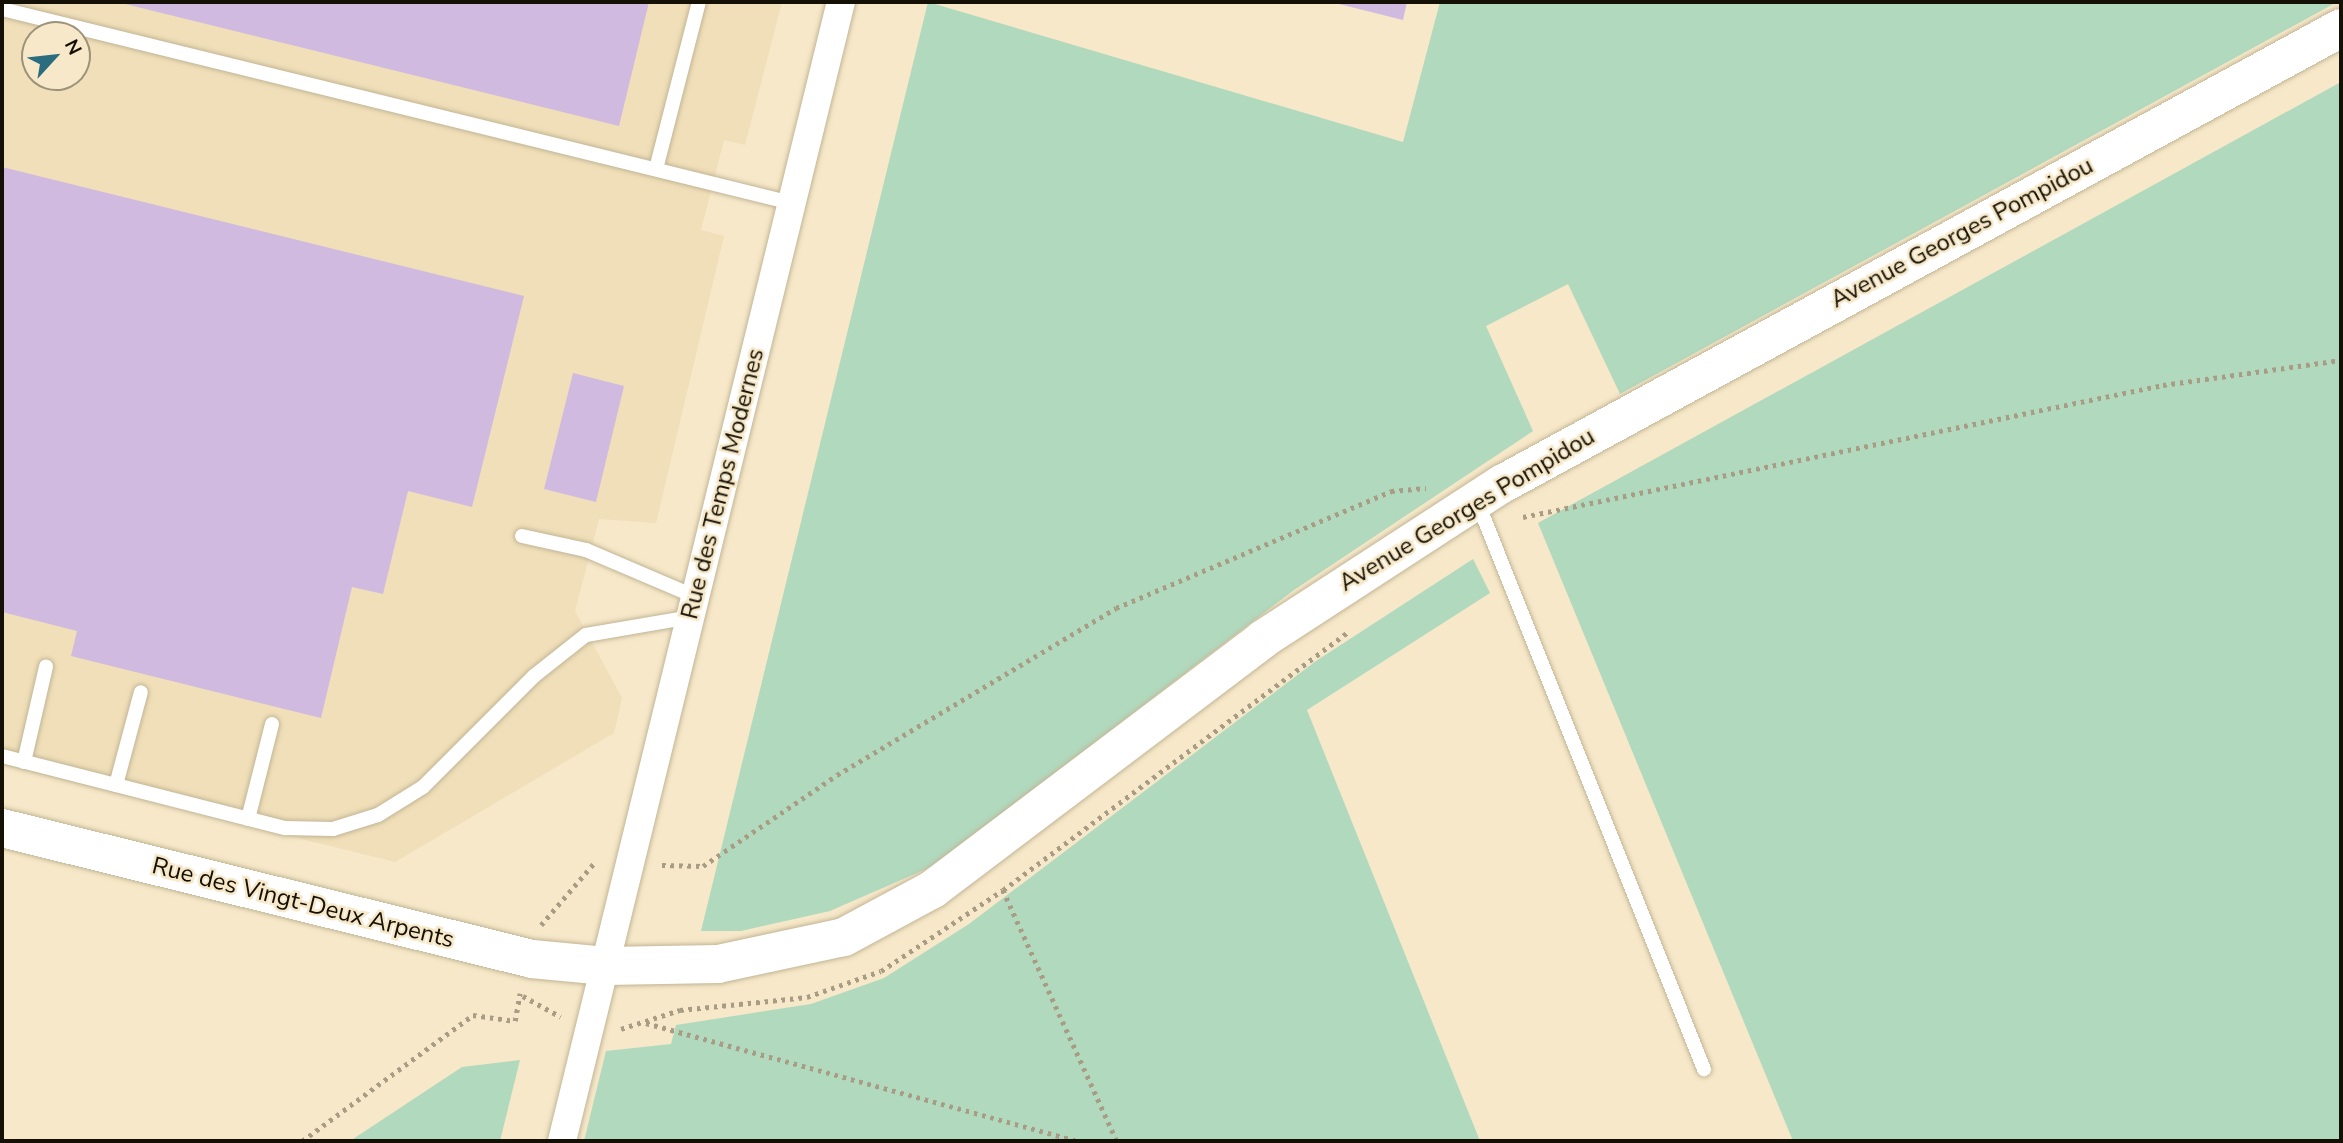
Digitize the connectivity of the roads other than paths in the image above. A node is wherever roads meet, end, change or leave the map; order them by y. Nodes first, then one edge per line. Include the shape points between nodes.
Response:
1 (699, 2) edge
2 (841, 2) edge
3 (2, 9) edge
4 (2341, 28) edge
5 (656, 169) junction
6 (792, 203) junction
7 (1476, 499) junction
8 (522, 536) dead end
9 (693, 607) junction
10 (46, 667) dead end
11 (141, 692) dead end
12 (272, 724) dead end
13 (2, 756) edge
14 (24, 762) junction
15 (116, 785) junction
16 (248, 819) junction
17 (2, 828) edge
18 (606, 966) junction
19 (1704, 1069) dead end
20 (562, 1141) edge

1 - 5 lane
2 - 6 street, Rue des Temps Modernes
3 - 5 lane
4 - 7 main road, Avenue Georges Pompidou
5 - 6 lane
6 - 9 street, Rue des Temps Modernes
7 - 18 main road, Avenue Georges Pompidou via 1263,639 897,913 844,936 767,957
7 - 19 lane
8 - 9 lane via 586,550
9 - 16 lane via 586,635 534,676 423,787 378,815 332,828 285,828
9 - 18 street, Rue des Temps Modernes
10 - 14 lane
11 - 15 lane
12 - 16 lane
13 - 14 lane
14 - 15 lane
15 - 16 lane
17 - 18 main road, Rue des Vingt-Deux Arpents via 532,958
18 - 20 street, Rue des Temps Modernes

